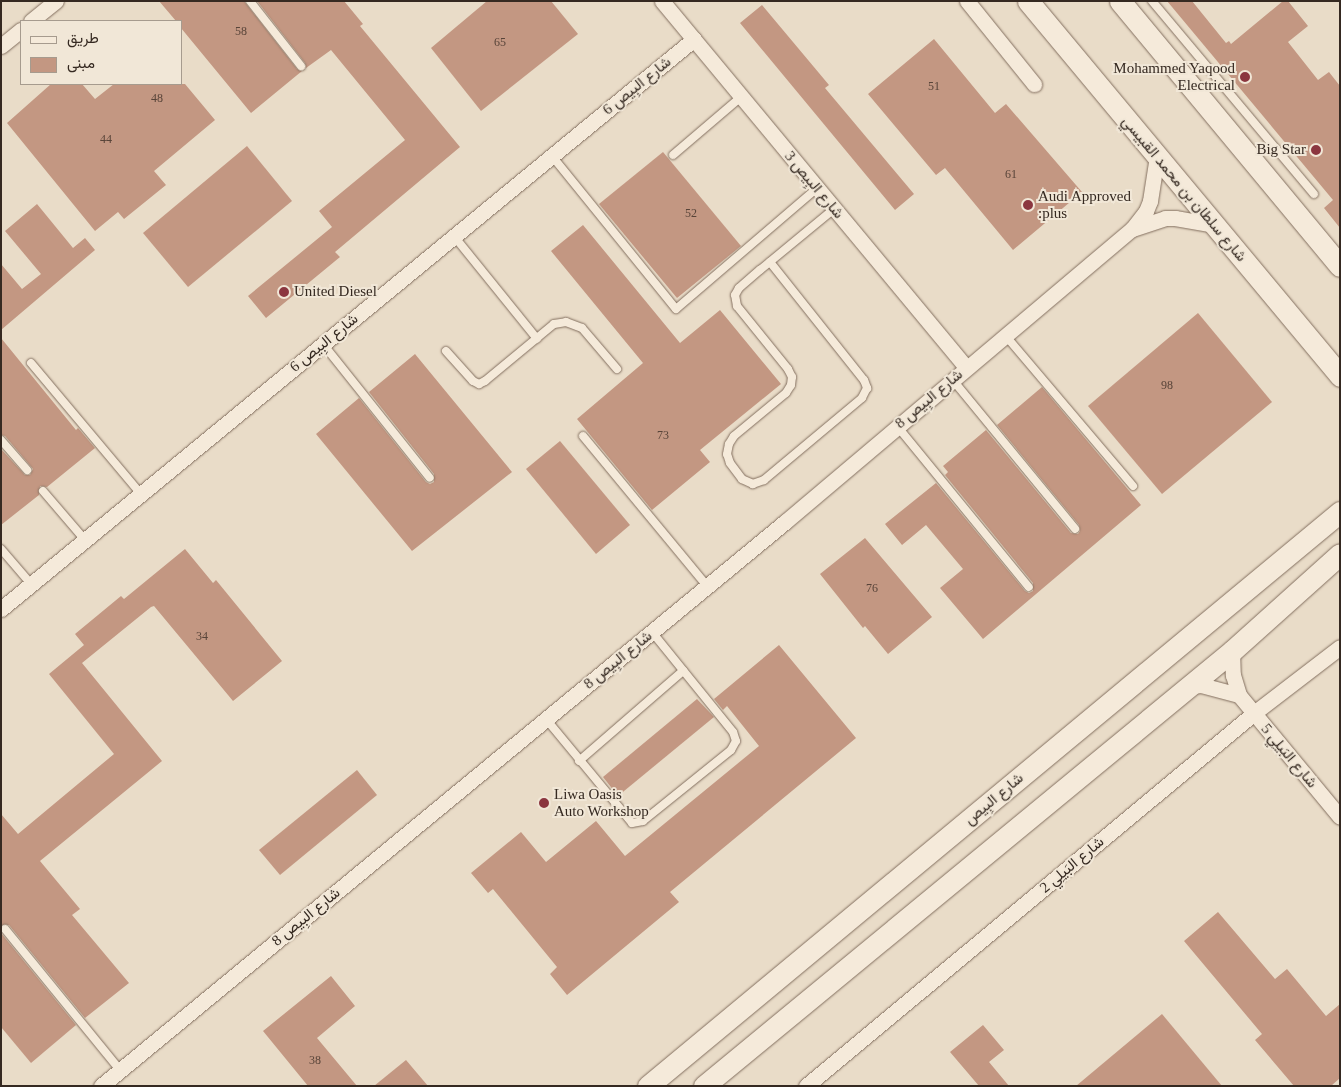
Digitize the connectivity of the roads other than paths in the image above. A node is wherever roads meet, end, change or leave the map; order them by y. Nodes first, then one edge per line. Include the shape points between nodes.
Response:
1 (56, 1) edge
2 (250, 1) edge
3 (662, 1) edge
4 (967, 1) edge
5 (1028, 1) edge
6 (1120, 1) edge
7 (1152, 1) edge
8 (32, 20) edge
9 (20, 31) edge
10 (694, 39) junction
11 (1, 46) edge
12 (302, 66) dead end
13 (1034, 84) dead end
14 (741, 97) junction
15 (673, 155) dead end
16 (552, 156) junction
17 (1157, 156) junction
18 (817, 188) junction
19 (1314, 194) dead end
20 (834, 209) junction
21 (1215, 225) junction
22 (1132, 229) junction
23 (454, 236) junction
24 (770, 262) junction
25 (1340, 266) edge
26 (1005, 335) junction
27 (537, 338) junction
28 (323, 344) junction
29 (446, 351) dead end
30 (32, 363) dead end
31 (966, 367) junction
32 (617, 369) dead end
33 (1340, 376) edge
34 (952, 379) junction
35 (897, 426) junction
36 (582, 436) dead end
37 (1, 440) edge
38 (26, 470) dead end
39 (430, 478) dead end
40 (1133, 486) dead end
41 (43, 491) dead end
42 (142, 494) junction
43 (1340, 512) edge
44 (1075, 529) dead end
45 (85, 540) junction
46 (1, 548) edge
47 (1340, 554) edge
48 (31, 584) junction
49 (707, 586) junction
50 (1029, 586) dead end
51 (1, 609) edge
52 (652, 632) junction
53 (1340, 647) edge
54 (1232, 651) junction
55 (683, 671) junction
56 (1190, 686) junction
57 (1239, 695) junction
58 (1254, 713) junction
59 (546, 719) junction
60 (579, 760) junction
61 (1340, 817) edge
62 (5, 929) dead end
63 (120, 1070) junction
64 (813, 1084) edge
65 (101, 1086) edge
66 (648, 1086) edge
67 (704, 1086) edge

1 - 8 street
2 - 12 lane
3 - 10 street, شارع البِيص 3
4 - 13 street
5 - 17 street, شارع سلطان بن محمد القبيسي
6 - 25 street
7 - 19 lane
9 - 11 street
10 - 14 street, شارع البِيص 3
10 - 16 street, شارع البِيص 6
14 - 15 lane
14 - 18 street, شارع البِيص 3
16 - 18 lane via 676,309
16 - 23 street, شارع البِيص 6
17 - 21 street, شارع سلطان بن محمد القبيسي
17 - 22 street, شارع البِيص 8 via 1150,200
18 - 20 street, شارع البِيص 3
20 - 24 lane
20 - 31 street, شارع البِيص 3
21 - 22 street, شارع البِيص 8 via 1165,218
21 - 33 street, شارع سلطان بن محمد القبيسي
22 - 26 street, شارع البِيص 8
23 - 27 lane
23 - 28 street, شارع البِيص 6
24 - 24 lane via 739,288 734,299 736,306 792,377 786,392 734,436 729,444 727,454 730,463 742,480 753,484 764,480 862,398 867,388 864,380
26 - 31 street, شارع البِيص 8
26 - 40 lane
27 - 29 lane via 479,384 473,382
27 - 32 lane via 560,322 578,324
28 - 39 lane
28 - 42 street, شارع البِيص 6
30 - 42 lane
31 - 34 street, شارع البِيص 8
34 - 35 street, شارع البِيص 8
34 - 44 lane
35 - 49 street, شارع البِيص 8
35 - 50 lane
36 - 49 lane
37 - 38 lane
41 - 45 lane
42 - 45 street, شارع البِيص 6
43 - 66 street, شارع البِيص
45 - 48 street, شارع البِيص 6
46 - 48 lane
47 - 54 street
48 - 51 street, شارع البِيص 6
49 - 52 street, شارع البِيص 8
52 - 55 lane
52 - 59 street, شارع البِيص 8
53 - 58 street, شارع البَيلِي 2
54 - 56 street
54 - 57 street, شارع البَيلِي 5 via 1233,675
55 - 60 lane
55 - 60 lane via 734,732 736,741 732,750 636,824 628,822
56 - 57 street via 1201,685
56 - 67 street
57 - 58 street, شارع البَيلِي 5
58 - 61 street, شارع البَيلِي 5
58 - 64 street, شارع البَيلِي 2
59 - 60 lane
59 - 63 street, شارع البِيص 8
62 - 63 lane
63 - 65 street, شارع البِيص 8

